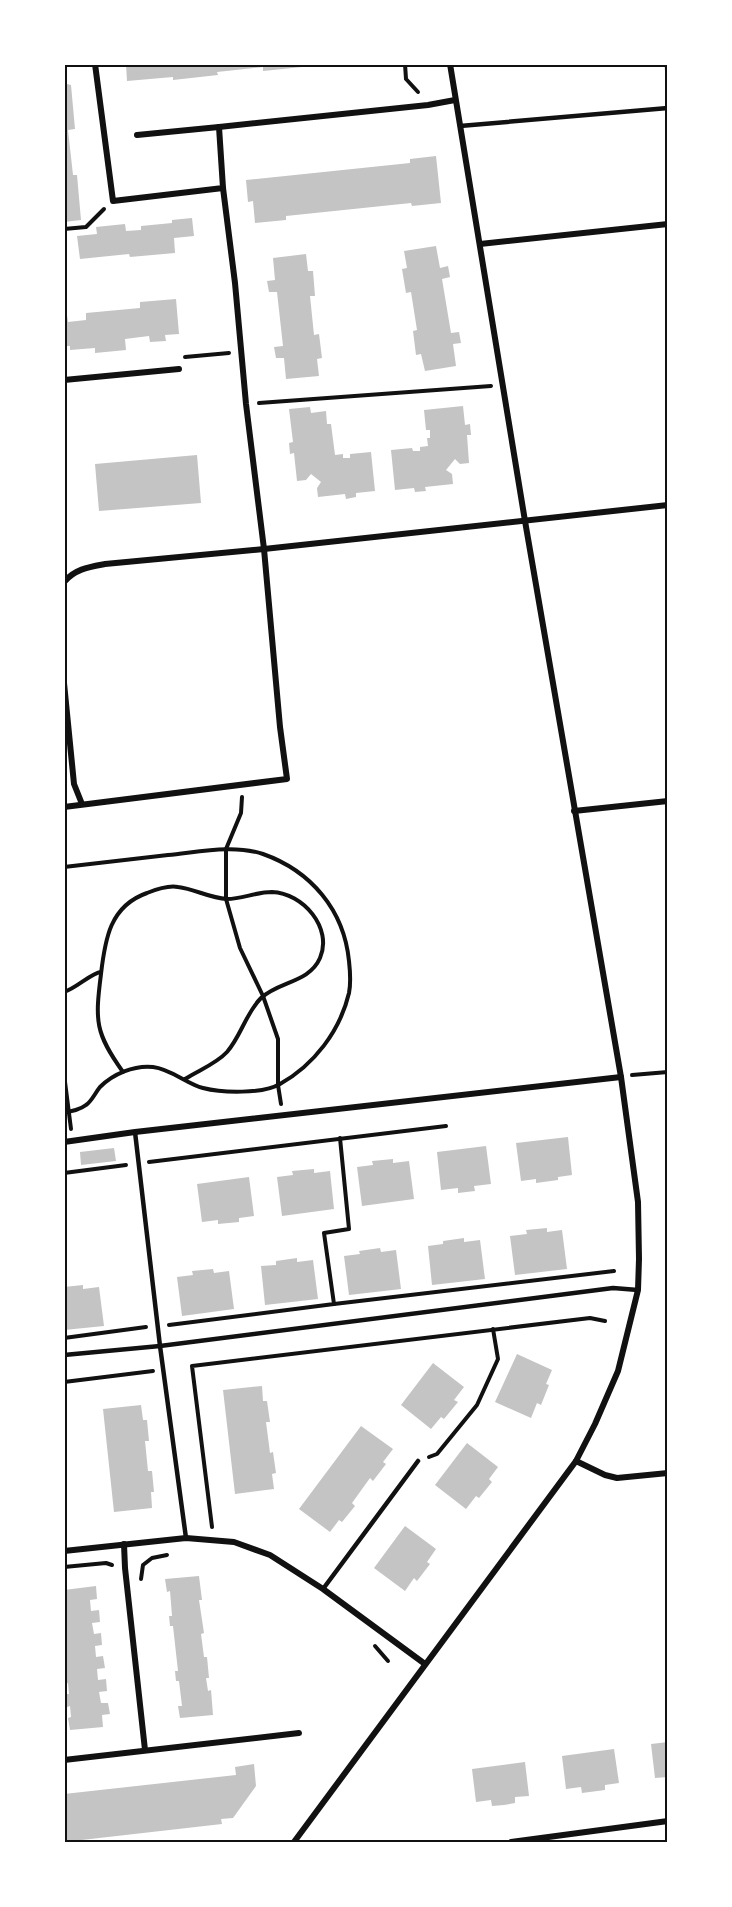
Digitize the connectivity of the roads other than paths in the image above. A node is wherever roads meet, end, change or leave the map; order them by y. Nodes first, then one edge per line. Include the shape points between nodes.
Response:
1 (95, 64) edge
2 (450, 64) edge
3 (455, 100) junction
4 (668, 108) edge
5 (460, 126) junction
6 (219, 127) junction
7 (137, 135) dead end
8 (223, 188) junction
9 (668, 224) edge
10 (480, 244) junction
11 (179, 369) dead end
12 (64, 380) edge
13 (668, 504) edge
14 (525, 521) junction
15 (264, 549) junction
16 (64, 582) edge
17 (64, 683) edge
18 (668, 801) edge
19 (82, 804) junction
20 (64, 807) edge
21 (574, 811) junction
22 (621, 1077) junction
23 (135, 1132) junction
24 (64, 1143) edge
25 (638, 1290) junction
26 (160, 1346) junction
27 (64, 1355) edge
28 (418, 1461) road end
29 (576, 1461) junction
30 (668, 1473) edge
31 (186, 1538) junction
32 (124, 1544) junction
33 (64, 1551) edge
34 (323, 1589) junction
35 (425, 1664) junction
36 (299, 1733) dead end
37 (145, 1750) junction
38 (64, 1760) edge
39 (668, 1821) edge
40 (298, 1841) edge
41 (511, 1842) edge

1 - 8 street via 113,201
2 - 3 street
3 - 5 street
3 - 6 street
4 - 5 lane
5 - 10 street
6 - 7 street
6 - 8 street
8 - 15 street
9 - 10 street
10 - 14 street
11 - 12 street
13 - 14 street
14 - 15 street
14 - 21 street
15 - 16 street via 105,564 72,573
15 - 19 street via 287,779
17 - 19 street via 75,784
18 - 21 street
19 - 20 street
21 - 22 street
22 - 23 street
22 - 25 street via 638,1202
23 - 24 street
23 - 26 lane
25 - 26 lane via 613,1288
25 - 29 street via 618,1371
26 - 27 lane
26 - 31 lane
28 - 34 lane
29 - 30 street via 617,1478
29 - 35 street
31 - 32 street
31 - 34 street via 234,1542 261,1552
32 - 33 street
32 - 37 street
34 - 35 street
35 - 40 street
36 - 37 street
37 - 38 street
39 - 41 street

